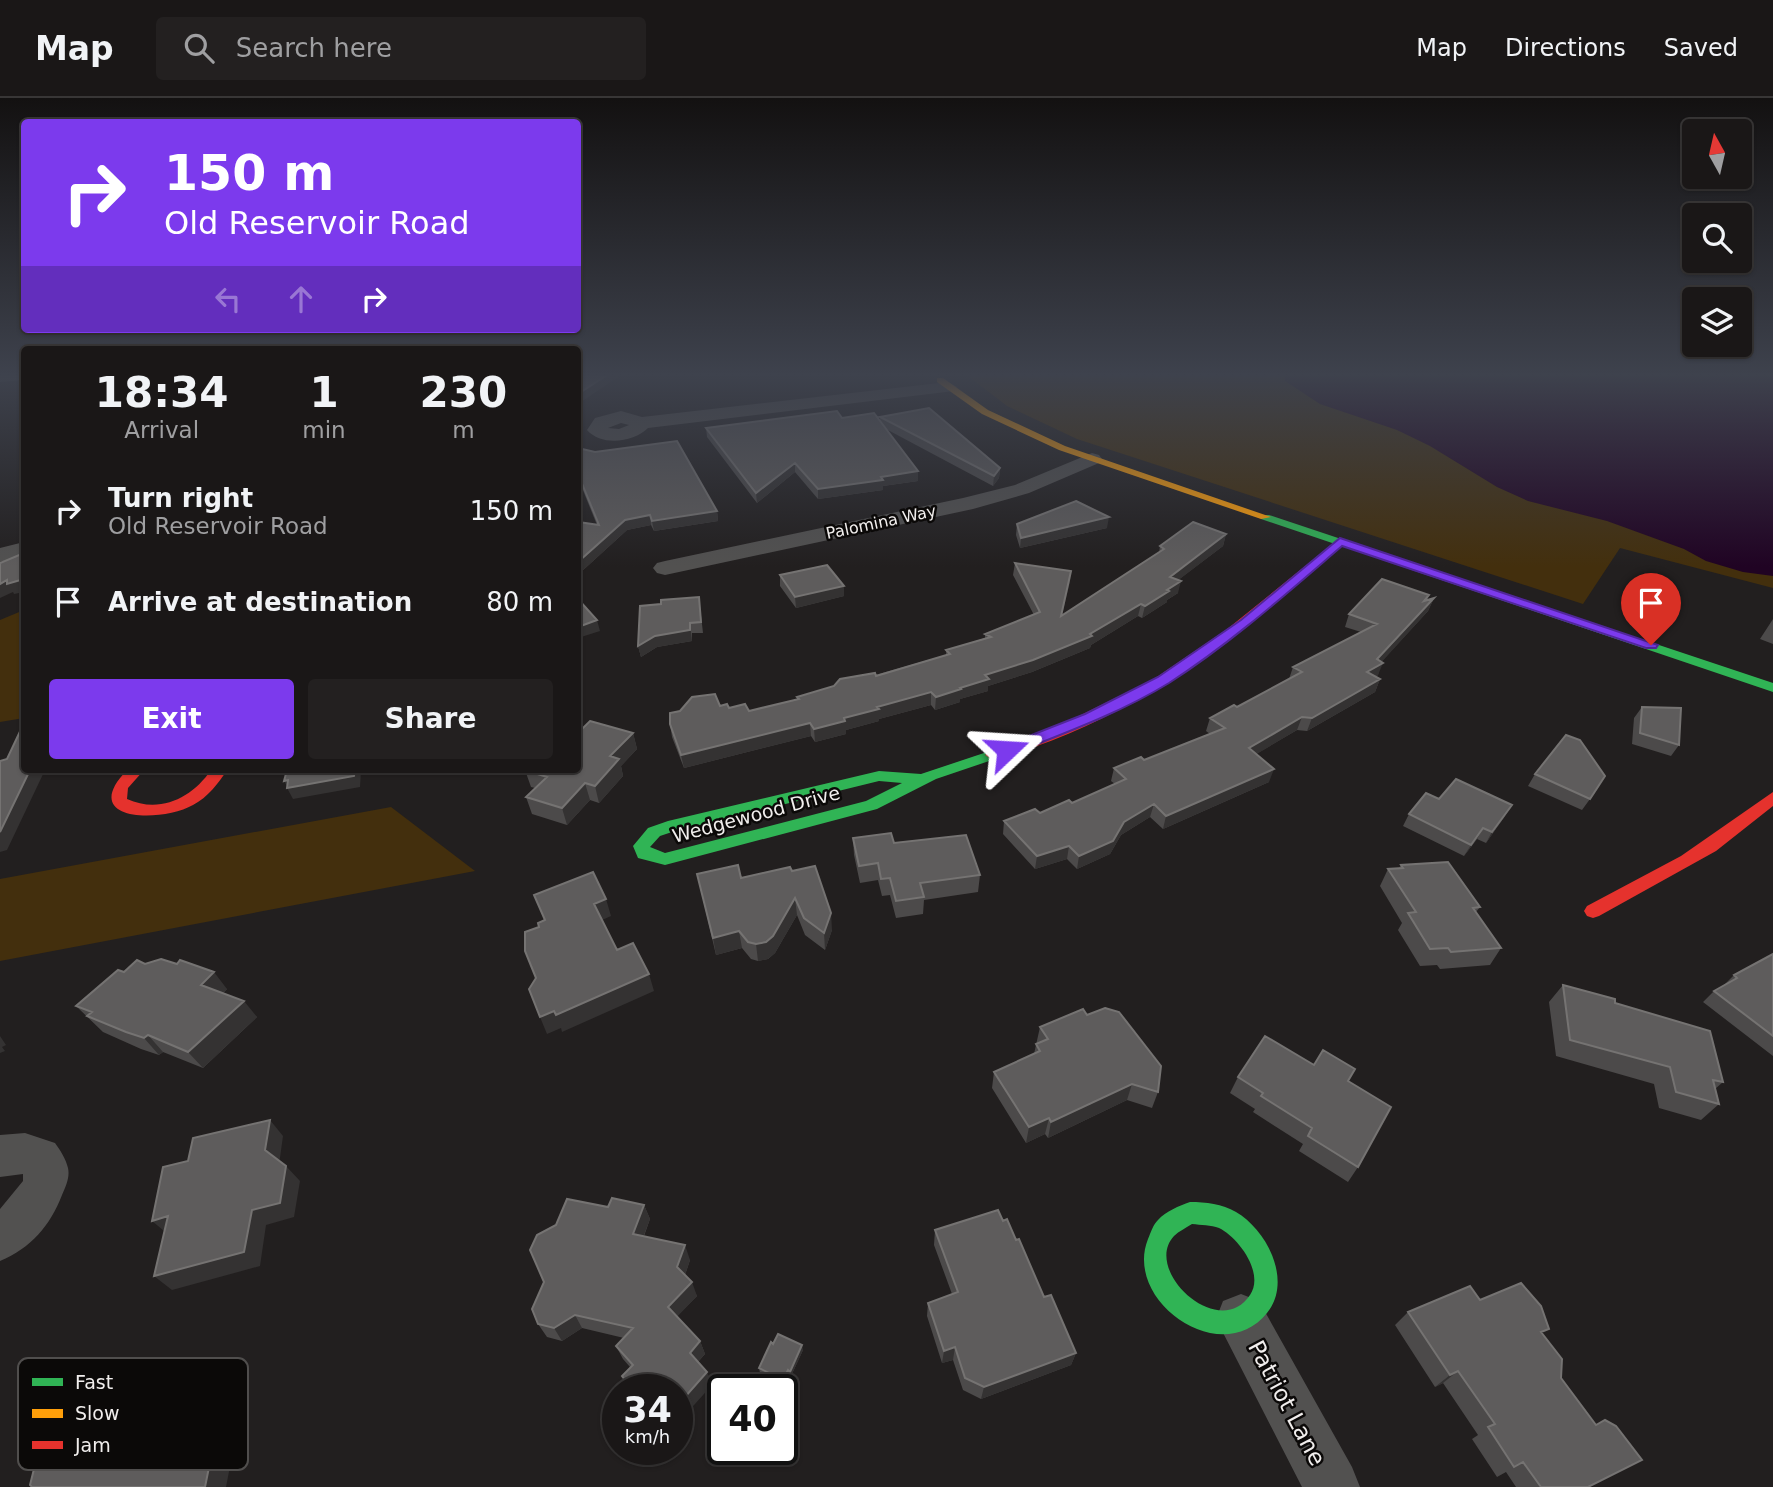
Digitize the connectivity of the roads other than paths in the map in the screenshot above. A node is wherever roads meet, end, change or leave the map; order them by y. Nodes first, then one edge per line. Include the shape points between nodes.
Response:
1 (1040, 438) edge
2 (1092, 459) junction
3 (1340, 541) junction
4 (21, 550) edge
5 (0, 555) edge
6 (665, 568) dead end
7 (1773, 688) edge
8 (133, 773) edge
9 (217, 773) edge
10 (922, 779) junction
11 (1773, 797) edge
12 (1593, 911) dead end
13 (0, 1156) edge
14 (0, 1238) edge
15 (1241, 1319) junction
16 (1332, 1487) edge

1 - 2 street
2 - 3 street
2 - 6 street, Palomina Way via 984,499
3 - 7 street
3 - 10 street, Wedgewood Drive via 1245,623 1128,700 1055,732
4 - 5 street
8 - 9 street via 121,785 119,802 146,811 188,801 210,785
10 - 10 street, Wedgewood Drive via 879,776 858,780 668,827 654,832 641,846 644,854 653,858 679,856 881,802
11 - 12 street via 1751,820 1707,850
13 - 14 street via 29,1154 41,1160 47,1171 38,1202
15 - 15 street, Patriot Lane via 1261,1303 1265,1285 1264,1266 1255,1248 1226,1220 1199,1213 1175,1218 1163,1227 1154,1258 1167,1293 1197,1318 1216,1323
15 - 16 street, Patriot Lane

